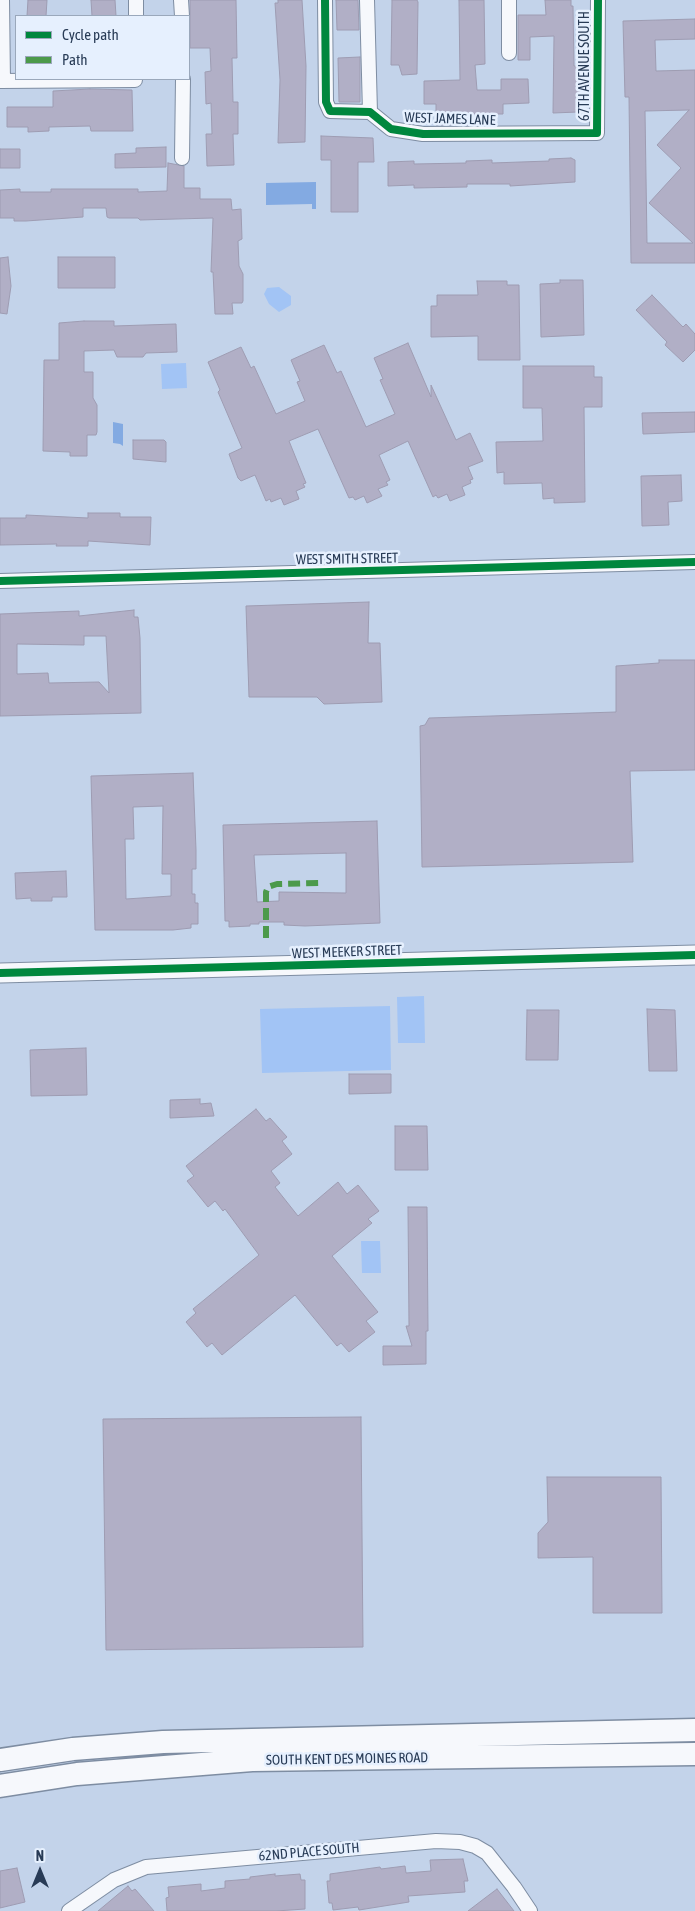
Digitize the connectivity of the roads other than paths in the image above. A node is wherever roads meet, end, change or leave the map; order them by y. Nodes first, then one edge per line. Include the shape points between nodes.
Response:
1 (2, 0) edge
2 (136, 0) edge
3 (181, 0) edge
4 (325, 0) edge
5 (367, 0) edge
6 (509, 0) edge
7 (598, 0) edge
8 (136, 15) edge
9 (182, 15) edge
10 (509, 53) dead end
11 (70, 80) edge
12 (183, 80) edge
13 (1, 81) edge
14 (370, 112) junction
15 (597, 133) joint
16 (182, 158) dead end
17 (695, 562) edge
18 (0, 581) edge
19 (695, 955) edge
20 (0, 973) edge
21 (695, 1730) edge
22 (695, 1754) edge
23 (0, 1760) edge
24 (0, 1786) edge
25 (69, 1911) edge
26 (530, 1911) edge

1 - 13 street
2 - 8 street
3 - 9 street
4 - 14 street via 326,102 330,111
5 - 14 street
6 - 10 street
7 - 15 street, 67TH AVENUE SOUTH
11 - 13 street
12 - 16 street
14 - 15 street, WEST JAMES LANE via 391,129 423,134
17 - 18 street, WEST SMITH STREET
19 - 20 main road, WEST MEEKER STREET
21 - 23 highway, SOUTH KENT DES MOINES ROAD via 172,1742 73,1749
22 - 24 highway, SOUTH KENT DES MOINES ROAD via 252,1760 77,1774
25 - 26 street, 62ND PLACE SOUTH via 114,1880 146,1867 436,1841 460,1842 487,1853

